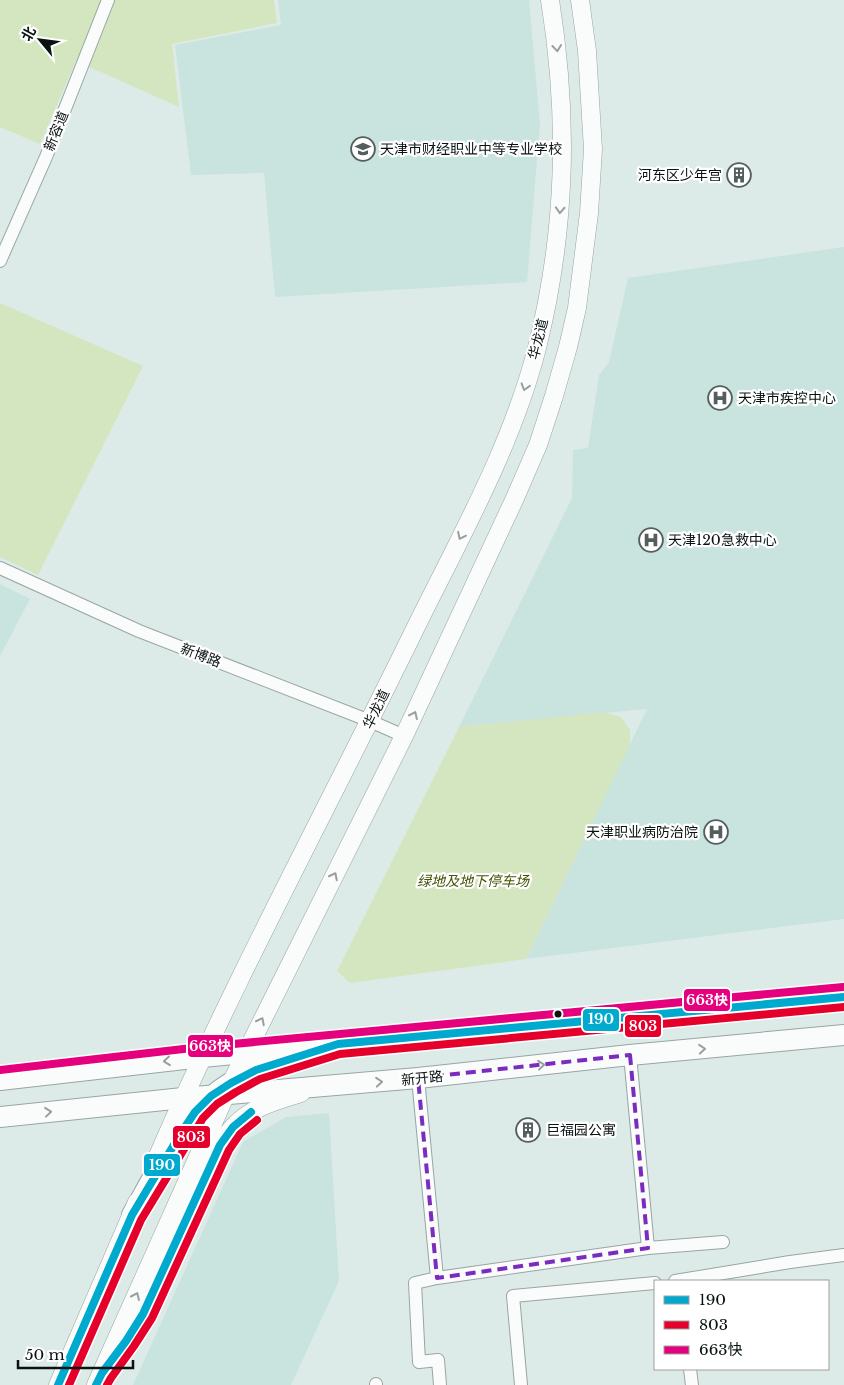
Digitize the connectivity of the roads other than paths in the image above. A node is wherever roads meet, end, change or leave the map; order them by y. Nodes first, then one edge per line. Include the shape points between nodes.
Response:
1 (108, 0) edge
2 (550, 0) edge
3 (580, 0) edge
4 (0, 261) edge
5 (0, 568) edge
6 (370, 721) junction
7 (404, 736) junction
8 (844, 997) edge
9 (844, 1035) edge
10 (811, 1038) junction
11 (844, 1043) edge
12 (338, 1044) junction
13 (245, 1053) junction
14 (630, 1056) junction
15 (202, 1057) junction
16 (418, 1078) junction
17 (0, 1080) edge
18 (330, 1086) junction
19 (222, 1091) junction
20 (183, 1098) junction
21 (0, 1117) edge
22 (132, 1215) junction
23 (724, 1242) dead end
24 (648, 1248) junction
25 (844, 1255) edge
26 (437, 1278) junction
27 (687, 1280) edge
28 (654, 1283) edge
29 (690, 1370) edge
30 (99, 1379) edge
31 (58, 1385) edge
32 (440, 1385) edge
33 (520, 1385) edge
34 (692, 1385) edge

1 - 4 street, 新容道 via 46,157
2 -> 6 main road, 华龙道 via 561,91 562,171 555,256 537,348 489,479
7 -> 3 main road via 538,445 568,347 589,213 593,149 587,51
5 - 6 street, 新博路 via 139,631
6 - 7 street, 新博路
6 - 15 main road, 华龙道
13 -> 7 main road
8 - 12 main road
9 - 10 main road, 新开路
10 - 11 main road
14 -> 10 main road, 新开路
12 - 13 main road
12 - 19 main road via 256,1070
13 - 15 main road
13 - 19 main road
16 -> 14 main road, 新开路
14 - 24 street
15 -> 17 main road
15 - 20 main road, 华龙道
18 -> 16 main road, 新开路
16 - 26 street
18 - 19 main road, 新开路
18 - 30 main road via 264,1104 233,1127 220,1145 143,1314
19 - 20 main road, 新开路
19 - 22 main road via 196,1112
30 -> 19 main road
21 -> 20 main road, 新开路
20 - 22 main road, 华龙道
22 - 31 main road, 华龙道
23 - 24 street
24 - 26 street
25 - 27 street
26 - 32 street via 415,1283 419,1362 438,1360
28 - 33 street via 513,1296
29 - 34 street

